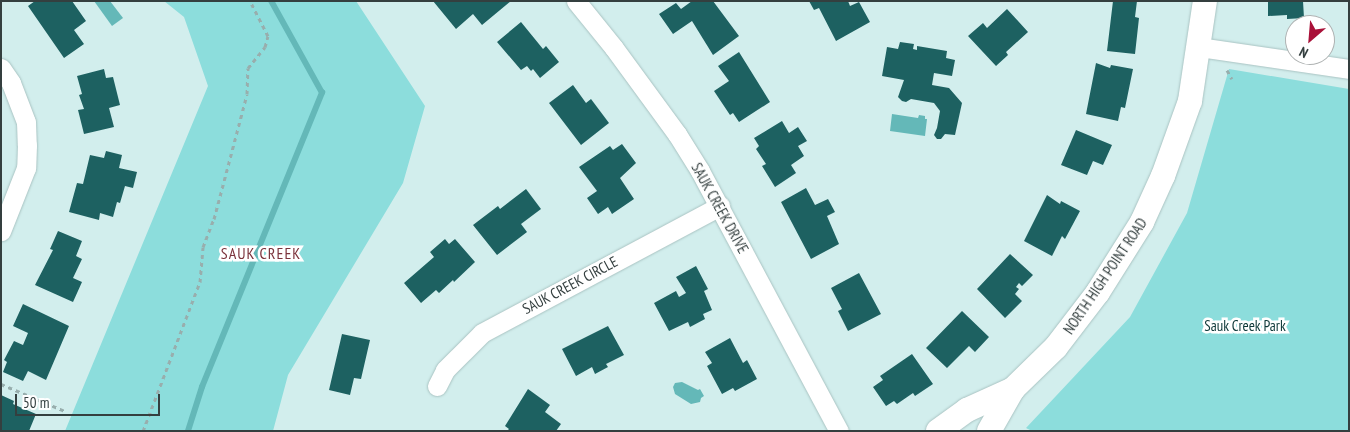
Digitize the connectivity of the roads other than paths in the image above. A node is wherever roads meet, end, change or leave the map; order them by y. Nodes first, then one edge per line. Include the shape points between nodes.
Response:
1 (576, 1) edge
2 (1205, 1) edge
3 (1199, 48) junction
4 (1, 68) edge
5 (1349, 69) edge
6 (720, 206) junction
7 (1, 231) edge
8 (437, 386) dead end
9 (1013, 388) junction
10 (839, 431) edge
11 (938, 431) edge
12 (989, 431) edge

1 - 6 street, SAUK CREEK DRIVE via 677,134
2 - 3 street, NORTH HIGH POINT ROAD
3 - 5 street
3 - 9 street, NORTH HIGH POINT ROAD via 1190,101 1163,176 1142,222 1098,292 1056,347
4 - 7 street via 11,82 26,122 27,145 26,168
6 - 8 street, SAUK CREEK CIRCLE via 482,333 445,370
6 - 10 street, SAUK CREEK DRIVE
9 - 11 street, NORTH HIGH POINT ROAD via 967,410
9 - 12 street, NORTH HIGH POINT ROAD

